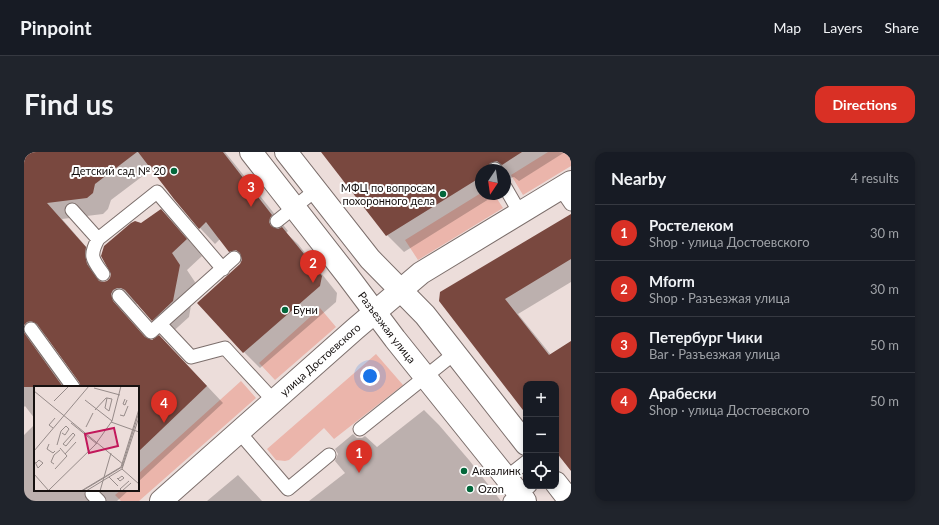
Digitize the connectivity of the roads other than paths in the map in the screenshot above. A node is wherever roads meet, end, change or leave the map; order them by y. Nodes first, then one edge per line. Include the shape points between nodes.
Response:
1 (251, 152) edge
2 (286, 152) edge
3 (316, 190) junction
4 (568, 191) edge
5 (511, 197) edge
6 (294, 207) junction
7 (72, 210) dead end
8 (520, 213) junction
9 (277, 221) dead end
10 (98, 239) junction
11 (234, 258) dead end
12 (223, 269) junction
13 (102, 274) dead end
14 (401, 290) junction
15 (119, 296) dead end
16 (375, 312) junction
17 (160, 324) junction
18 (31, 329) dead end
19 (455, 353) junction
20 (425, 377) junction
21 (73, 386) edge
22 (274, 401) junction
23 (360, 429) dead end
24 (240, 432) junction
25 (523, 440) edge
26 (329, 455) dead end
27 (523, 473) edge
28 (559, 487) edge
29 (518, 492) edge
30 (161, 501) edge
31 (570, 501) edge

1 - 6 street, Разъезжая улица
2 - 3 street
3 - 6 lane
3 - 14 street via 370,259
4 - 8 street, улица Достоевского
5 - 8 lane
6 - 9 lane
6 - 16 street, Разъезжая улица
7 - 10 lane
8 - 14 street, улица Достоевского via 421,274
10 - 12 lane via 157,192
10 - 13 lane via 92,250 93,261
11 - 12 lane
12 - 17 lane
14 - 16 street, улица Достоевского
14 - 19 street
15 - 17 lane via 151,332
16 - 20 street, Разъезжая улица
16 - 22 street, улица Достоевского
17 - 22 lane via 188,360 225,348
18 - 21 lane
19 - 20 lane
19 - 25 street
20 - 23 lane
20 - 29 street, Разъезжая улица
22 - 24 street, улица Достоевского
24 - 26 lane via 288,488
24 - 30 street, улица Достоевского
27 - 29 lane
28 - 31 street

